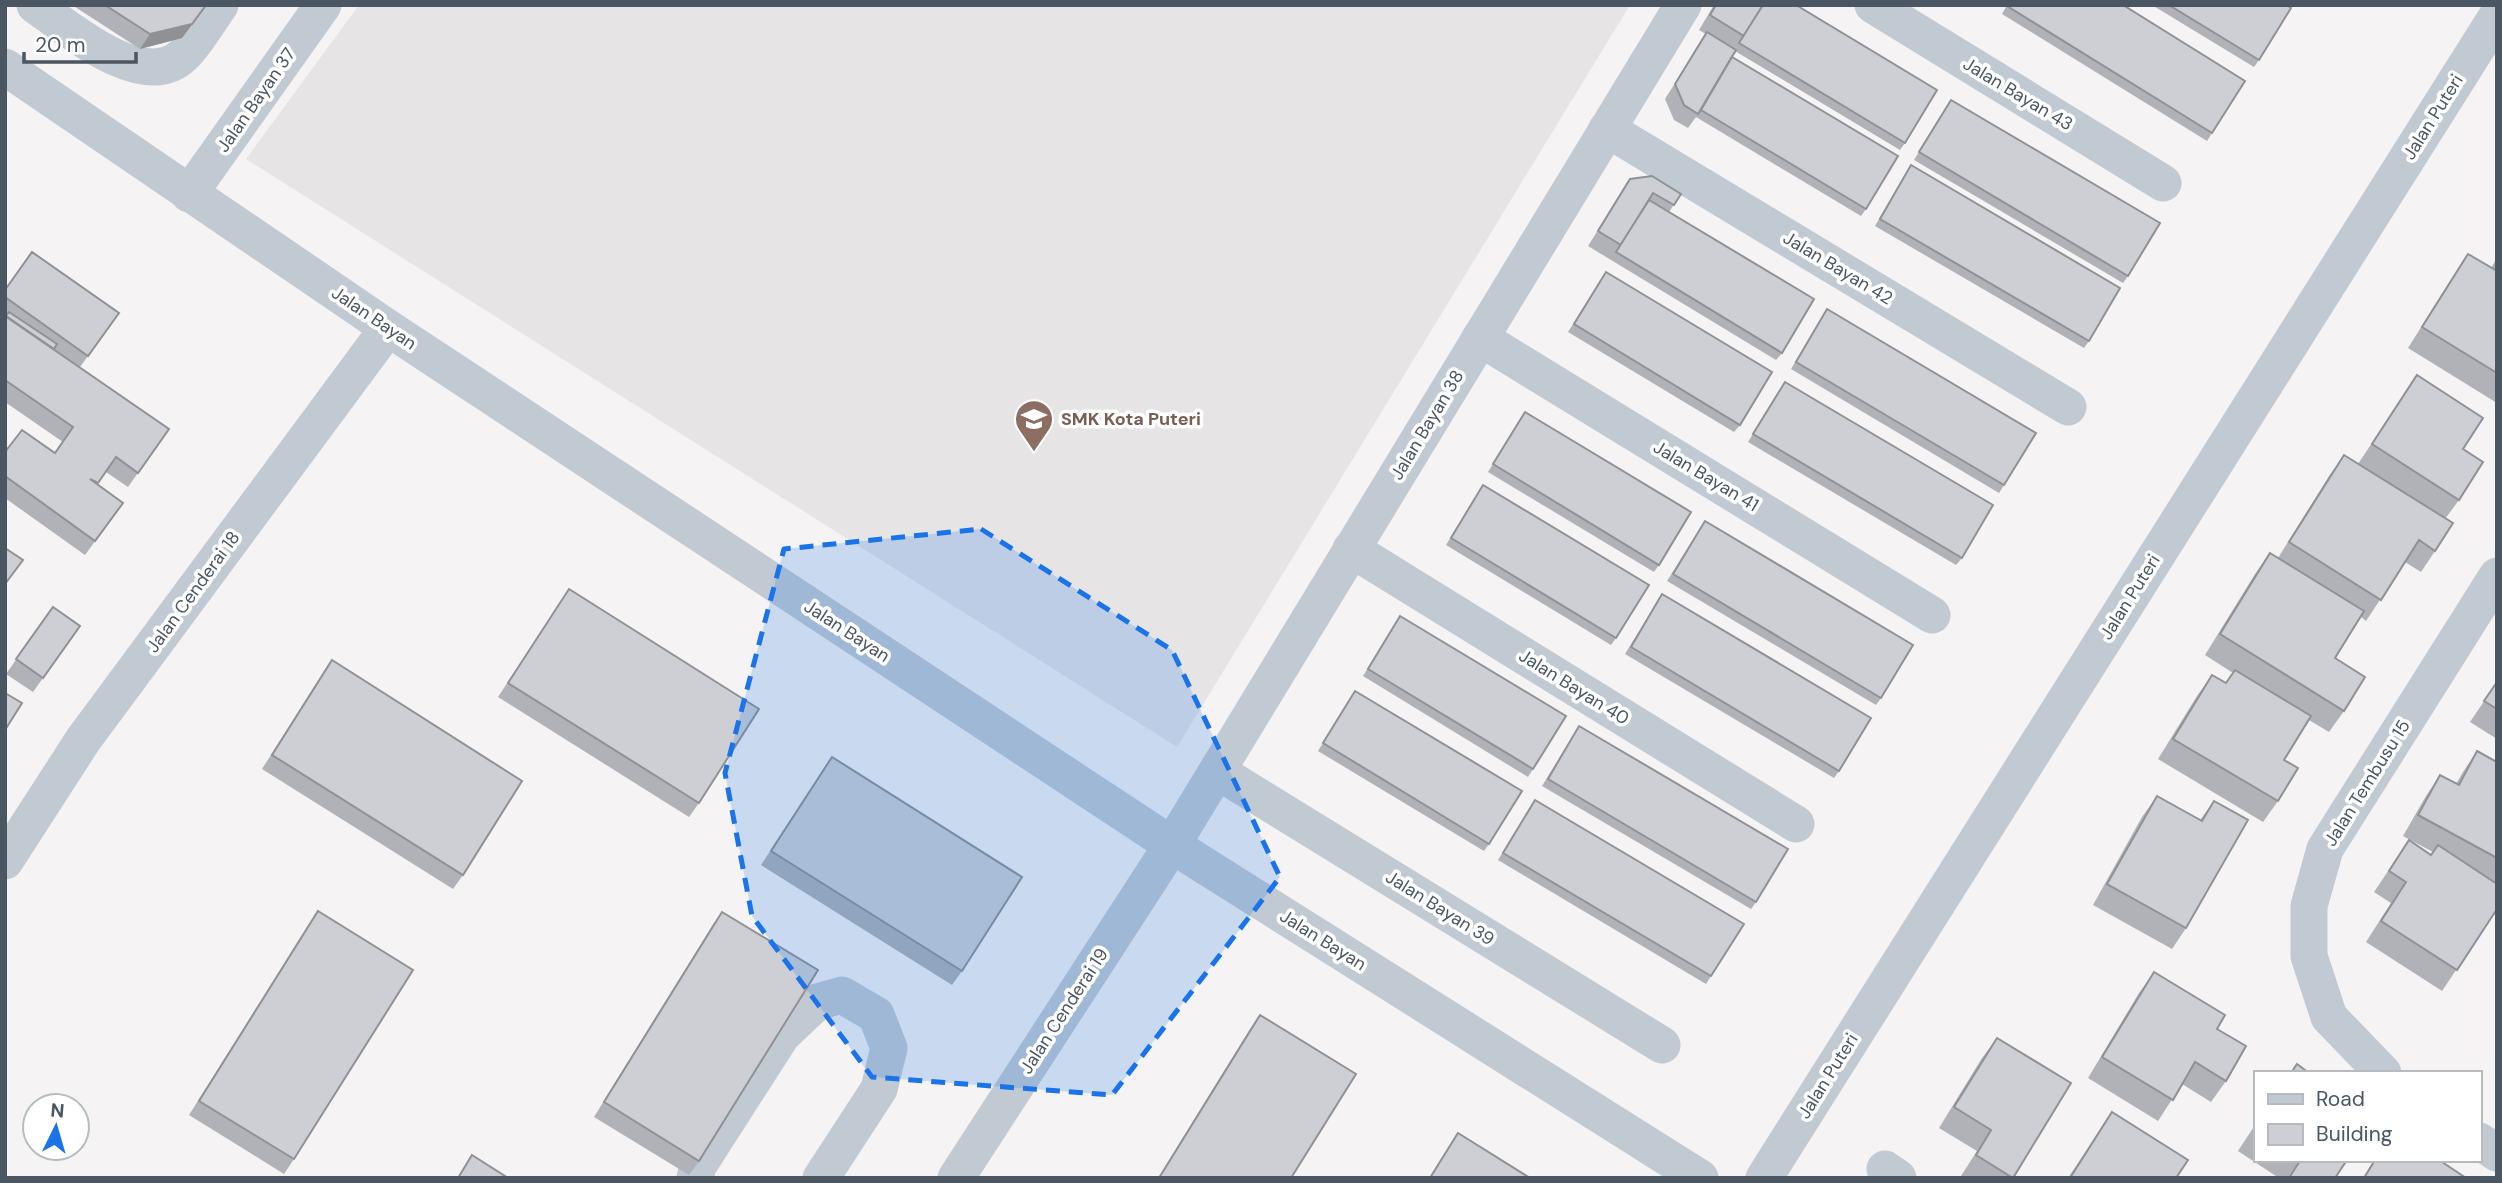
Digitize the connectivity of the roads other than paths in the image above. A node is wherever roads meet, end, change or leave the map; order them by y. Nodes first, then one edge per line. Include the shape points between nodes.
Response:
1 (35, 5) edge
2 (220, 5) edge
3 (323, 5) edge
4 (1683, 5) edge
5 (1873, 5) edge
6 (2497, 16) edge
7 (5, 67) edge
8 (1607, 129) junction
9 (2164, 183) dead end
10 (189, 194) junction
11 (388, 328) junction
12 (1480, 338) junction
13 (2068, 407) dead end
14 (1351, 550) junction
15 (2497, 576) edge
16 (1932, 615) dead end
17 (1217, 771) junction
18 (1796, 824) dead end
19 (1172, 845) junction
20 (5, 861) edge
21 (1662, 1045) dead end
22 (2381, 1071) edge
23 (2481, 1141) edge
24 (2497, 1153) edge
25 (695, 1178) edge
26 (821, 1178) edge
27 (956, 1178) edge
28 (1700, 1178) edge
29 (1764, 1178) edge

1 - 2 street via 116,57 136,66 158,68 180,58
3 - 10 street, Jalan Bayan 37
4 - 8 street, Jalan Bayan 38
5 - 9 street, Jalan Bayan 43
6 - 29 street, Jalan Puteri
7 - 10 street, Jalan Bayan
8 - 12 street, Jalan Bayan 38
8 - 13 street, Jalan Bayan 42
10 - 11 street, Jalan Bayan
11 - 19 street, Jalan Bayan
11 - 20 street, Jalan Cenderai 18 via 83,740
12 - 14 street, Jalan Bayan 38
12 - 16 street, Jalan Bayan 41
14 - 17 street, Jalan Bayan 38
14 - 18 street, Jalan Bayan 40
15 - 22 street, Jalan Tembusu 15 via 2325,849 2309,906 2309,956 2329,1017
17 - 19 street, Jalan Bayan 38
17 - 21 street, Jalan Bayan 39
19 - 27 street, Jalan Cenderai 19
19 - 28 street, Jalan Bayan
23 - 24 street
25 - 26 street via 782,1035 817,1002 842,996 876,1015 889,1048 879,1089

